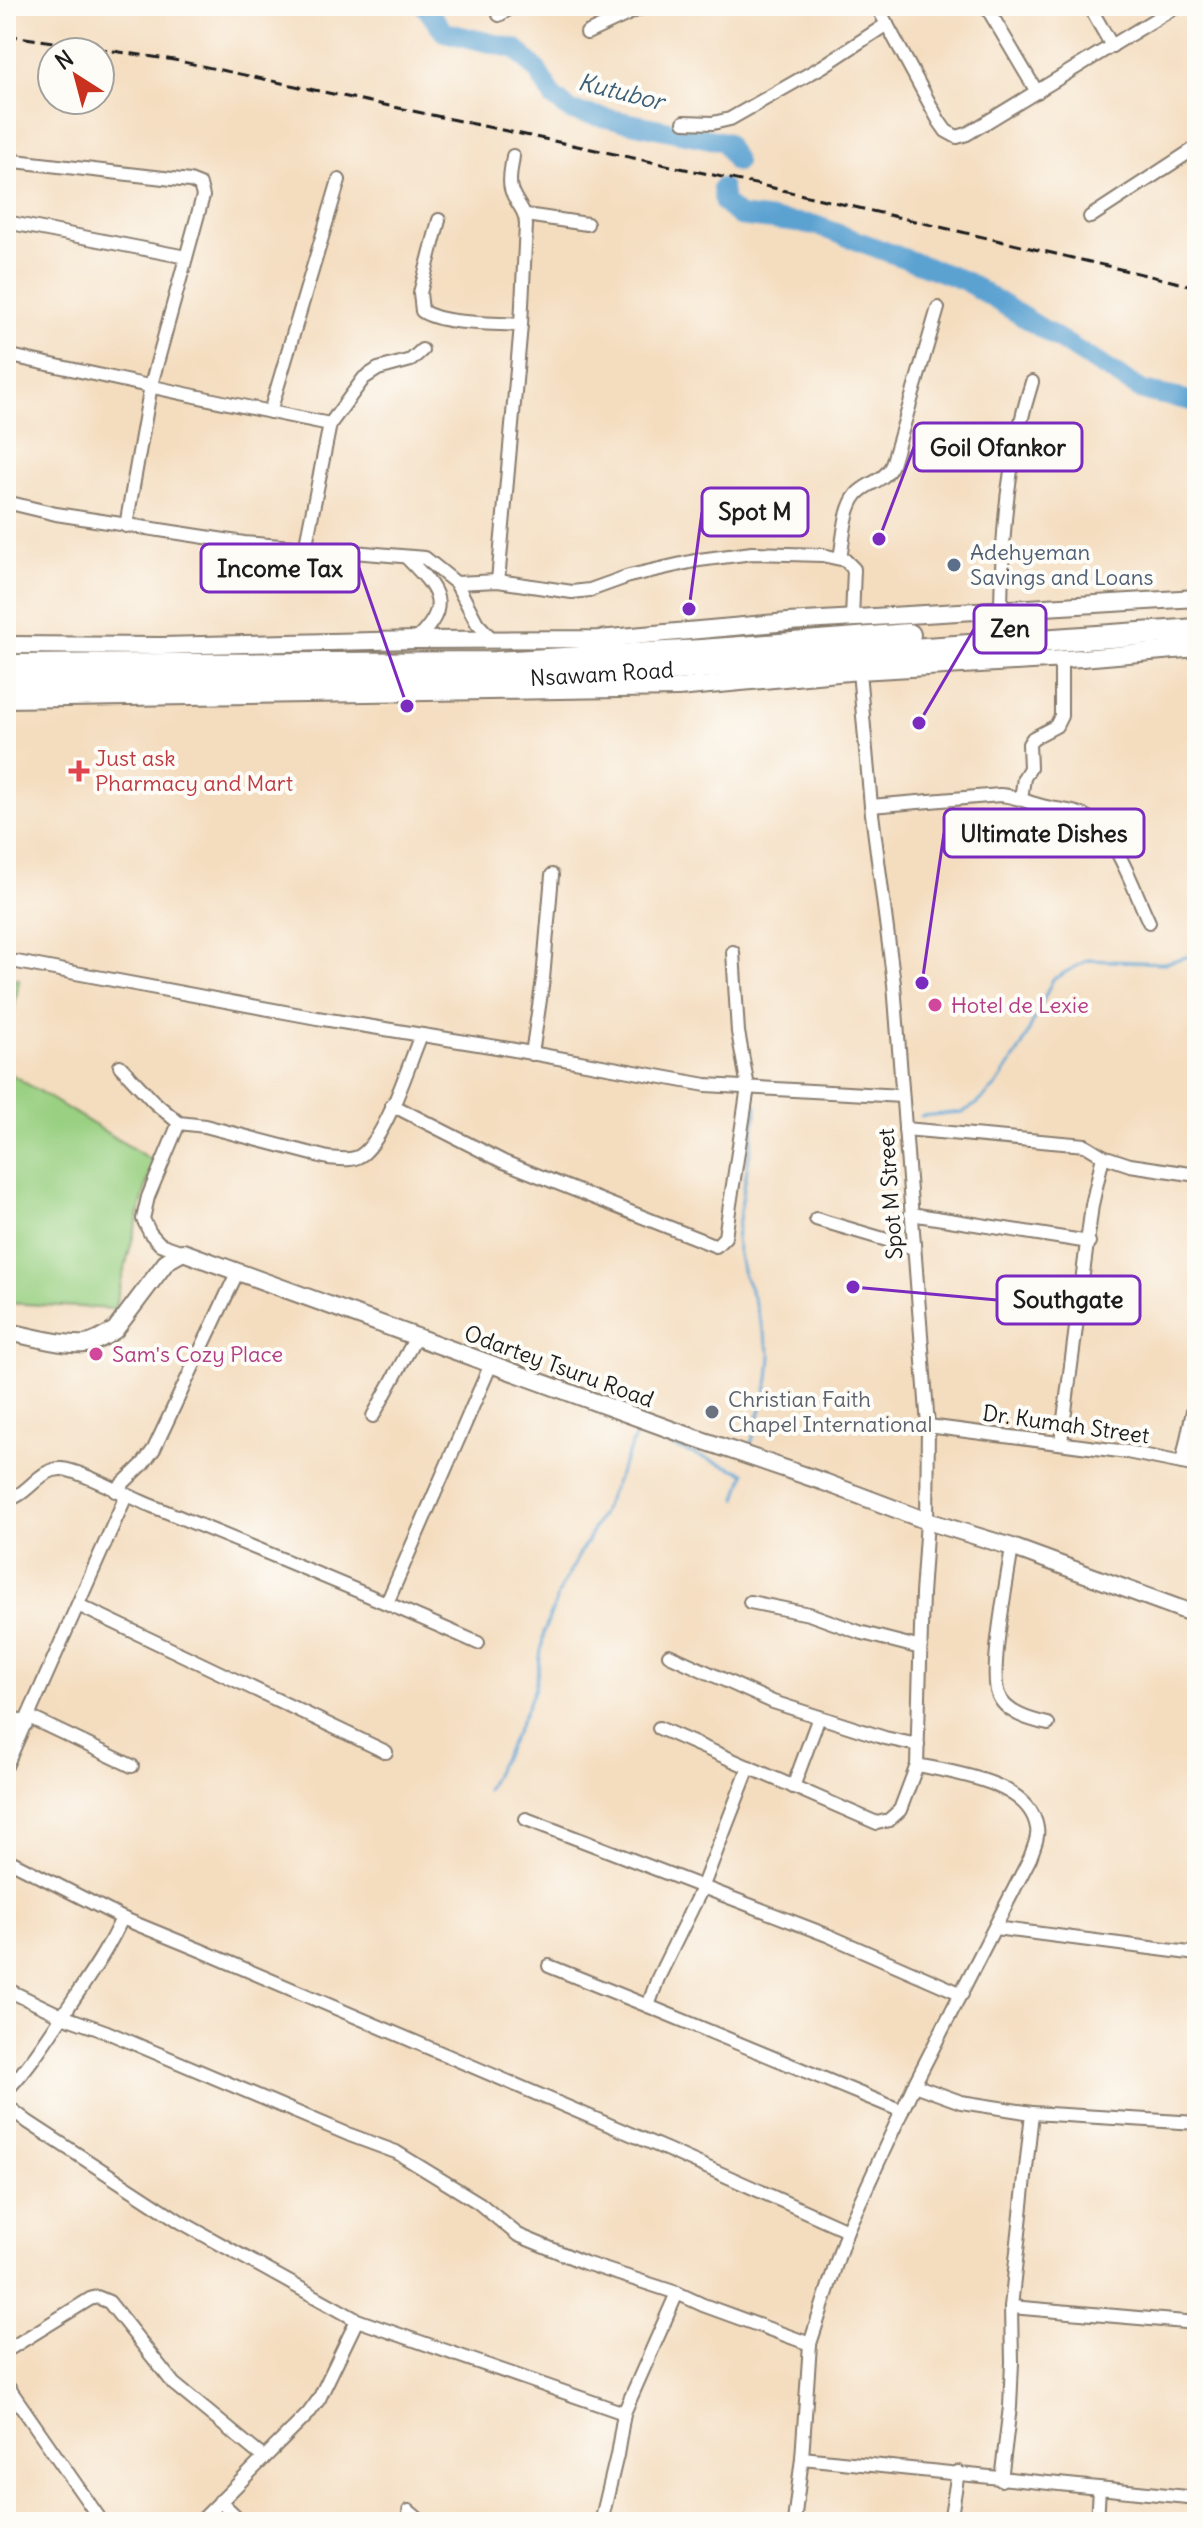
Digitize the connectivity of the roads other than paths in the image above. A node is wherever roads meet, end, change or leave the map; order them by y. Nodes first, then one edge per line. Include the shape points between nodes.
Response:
1 (514, 6) edge
2 (645, 6) edge
3 (877, 6) edge
4 (986, 6) edge
5 (1089, 6) edge
6 (1177, 6) edge
7 (499, 15) dead end
8 (887, 24) junction
9 (587, 33) dead end
10 (1112, 46) junction
11 (1037, 92) junction
12 (684, 122) dead end
13 (1197, 147) edge
14 (513, 156) dead end
15 (6, 160) edge
16 (339, 180) dead end
17 (526, 215) junction
18 (1090, 217) dead end
19 (439, 220) dead end
20 (6, 222) edge
21 (587, 224) dead end
22 (186, 257) junction
23 (938, 308) dead end
24 (521, 325) junction
25 (422, 350) dead end
26 (6, 355) edge
27 (1032, 382) dead end
28 (151, 385) junction
29 (270, 412) junction
30 (330, 424) junction
31 (6, 502) edge
32 (126, 526) junction
33 (305, 549) junction
34 (406, 557) junction
35 (840, 558) junction
36 (498, 581) junction
37 (456, 583) junction
38 (1197, 598) edge
39 (1001, 611) junction
40 (1197, 615) edge
41 (852, 619) junction
42 (1197, 630) edge
43 (416, 640) junction
44 (494, 641) junction
45 (6, 645) edge
46 (1197, 648) edge
47 (1061, 659) junction
48 (6, 666) edge
49 (859, 671) junction
50 (6, 681) edge
51 (6, 699) edge
52 (1021, 799) junction
53 (871, 806) junction
54 (552, 875) dead end
55 (1149, 922) dead end
56 (733, 952) dead end
57 (6, 960) edge
58 (421, 1035) junction
59 (532, 1054) junction
60 (120, 1066) dead end
61 (748, 1087) junction
62 (902, 1096) junction
63 (392, 1105) junction
64 (179, 1123) junction
65 (905, 1129) junction
66 (1103, 1156) junction
67 (1197, 1175) edge
68 (911, 1214) junction
69 (816, 1219) dead end
70 (1089, 1242) junction
71 (914, 1248) junction
72 (183, 1252) junction
73 (237, 1273) junction
74 (6, 1331) edge
75 (416, 1337) junction
76 (491, 1364) junction
77 (1197, 1392) edge
78 (373, 1416) dead end
79 (928, 1426) junction
80 (1061, 1442) junction
81 (1182, 1463) junction
82 (1197, 1466) edge
83 (121, 1493) junction
84 (6, 1500) edge
85 (927, 1521) junction
86 (1012, 1547) junction
87 (750, 1602) dead end
88 (387, 1603) junction
89 (78, 1605) junction
90 (1197, 1615) edge
91 (478, 1643) dead end
92 (921, 1648) junction
93 (669, 1655) dead end
94 (6, 1714) edge
95 (819, 1717) junction
96 (27, 1720) junction
97 (1048, 1724) dead end
98 (659, 1728) dead end
99 (918, 1745) junction
100 (386, 1752) dead end
101 (917, 1765) junction
102 (6, 1766) edge
103 (132, 1766) dead end
104 (749, 1767) junction
105 (793, 1787) junction
106 (526, 1819) dead end
107 (6, 1859) edge
108 (702, 1888) junction
109 (122, 1918) junction
110 (995, 1928) junction
111 (1197, 1954) edge
112 (549, 1966) dead end
113 (6, 1989) edge
114 (962, 1994) junction
115 (648, 2006) junction
116 (62, 2016) junction
117 (914, 2085) junction
118 (6, 2091) edge
119 (6, 2105) edge
120 (902, 2111) junction
121 (1032, 2113) junction
122 (1197, 2123) edge
123 (847, 2230) junction
124 (677, 2293) junction
125 (1011, 2307) junction
126 (357, 2320) junction
127 (1197, 2323) edge
128 (810, 2344) junction
129 (6, 2351) edge
130 (6, 2384) edge
131 (624, 2413) junction
132 (264, 2458) junction
133 (802, 2458) junction
134 (958, 2472) junction
135 (1001, 2480) junction
136 (1099, 2488) junction
137 (1197, 2498) edge
138 (220, 2501) junction
139 (409, 2511) dead end
140 (102, 2522) edge
141 (200, 2522) edge
142 (242, 2522) edge
143 (422, 2522) edge
144 (601, 2522) edge
145 (794, 2522) edge
146 (950, 2522) edge
147 (1097, 2522) edge

1 - 7 street
2 - 9 street
3 - 8 street
4 - 11 street
5 - 10 street
6 - 10 street
8 - 11 street via 939,121 952,135 967,134
8 - 12 street via 730,119
10 - 11 street
13 - 18 street
14 - 17 street via 511,192
15 - 22 street via 200,185 203,196
16 - 29 street
17 - 21 street
17 - 24 street
19 - 24 street via 420,293 422,311 446,319
20 - 22 street
22 - 28 street
23 - 35 street via 892,465 854,498
24 - 36 street
25 - 30 street via 411,360 364,378
26 - 28 street
27 - 39 street via 1004,510
28 - 29 street
28 - 32 street
29 - 30 street
30 - 33 street
31 - 32 street
32 - 33 street
33 - 34 street
34 - 37 street via 425,558
34 - 43 street via 433,584 437,597 432,625
35 - 36 street via 752,553 699,560 572,592
35 - 41 street via 855,573
36 - 37 street
37 - 44 street via 477,623
38 - 39 main road
39 - 41 main road
40 - 48 highway, Nsawam Road via 554,660
41 - 44 main road via 599,639
42 - 50 highway, Nsawam Road via 541,678
43 - 44 main road
43 - 45 main road
46 - 47 main road
47 - 49 main road
47 - 52 street via 1061,716 1056,726 1031,741
49 - 51 main road via 678,688
49 - 53 street, Spot M Street
52 - 53 street via 974,796
52 - 55 street via 1082,815 1098,825 1110,839
53 - 62 street, Spot M Street
54 - 59 street
56 - 61 street
57 - 58 street
58 - 59 street
58 - 63 street
59 - 61 street via 706,1085
60 - 64 street
61 - 62 street
61 - 63 street via 725,1237 716,1246 504,1162
62 - 65 street, Spot M Street
63 - 64 street via 380,1133 363,1154 348,1160
64 - 72 street via 143,1219 160,1244
65 - 66 street via 1085,1145
65 - 68 street, Spot M Street
66 - 67 street
66 - 70 street
68 - 70 street
68 - 71 street, Spot M Street
69 - 71 street
70 - 80 street
71 - 79 street, Spot M Street
72 - 73 main road, Odartey Tsuru Road
72 - 74 main road via 167,1261 105,1337 84,1344
73 - 75 main road, Odartey Tsuru Road
73 - 83 street via 154,1449
75 - 76 main road, Odartey Tsuru Road
75 - 78 street
76 - 85 main road, Odartey Tsuru Road
76 - 88 street
77 - 81 street
79 - 80 street, Dr. Kumah Street
79 - 85 street, Spot M Street
80 - 81 street, Dr. Kumah Street
81 - 82 street, Dr. Kumah Street
83 - 84 street via 58,1469
83 - 88 street
83 - 89 street
85 - 86 main road, Odartey Tsuru Road
85 - 92 street, Spot M Street
86 - 90 main road, Odartey Tsuru Road
86 - 97 street via 998,1644 998,1696 1021,1718
87 - 92 street
88 - 91 street
89 - 96 street
89 - 100 street
92 - 99 street, Spot M Street
93 - 95 street
94 - 96 street
95 - 99 street
95 - 105 street
96 - 102 street
96 - 103 street
98 - 104 street
99 - 101 street, Spot M Street
101 - 105 street, Spot M Street via 900,1810 877,1823
101 - 110 street via 990,1784 1018,1795 1032,1810 1038,1831 1030,1858
104 - 105 street
104 - 108 street
106 - 108 street
107 - 109 street
108 - 114 street
108 - 115 street
109 - 116 street via 110,1946
109 - 123 street
110 - 111 street
110 - 114 street
112 - 115 street
113 - 116 street
114 - 117 street
115 - 120 street
116 - 118 street
116 - 124 street via 396,2152 479,2203 518,2235
117 - 120 street
117 - 121 street via 961,2102
119 - 126 street via 181,2222
120 - 123 street
121 - 122 street
121 - 125 street
123 - 128 street
124 - 128 street
124 - 131 street
125 - 127 street
125 - 135 street via 1010,2407
126 - 131 street
126 - 132 street via 319,2399
128 - 133 street
129 - 132 street via 90,2299 102,2298 174,2384
130 - 140 street
131 - 144 street
132 - 138 street
133 - 134 street
133 - 145 street
134 - 135 street
134 - 146 street
135 - 136 street
136 - 137 street
136 - 147 street
138 - 141 street
138 - 142 street
139 - 143 street

